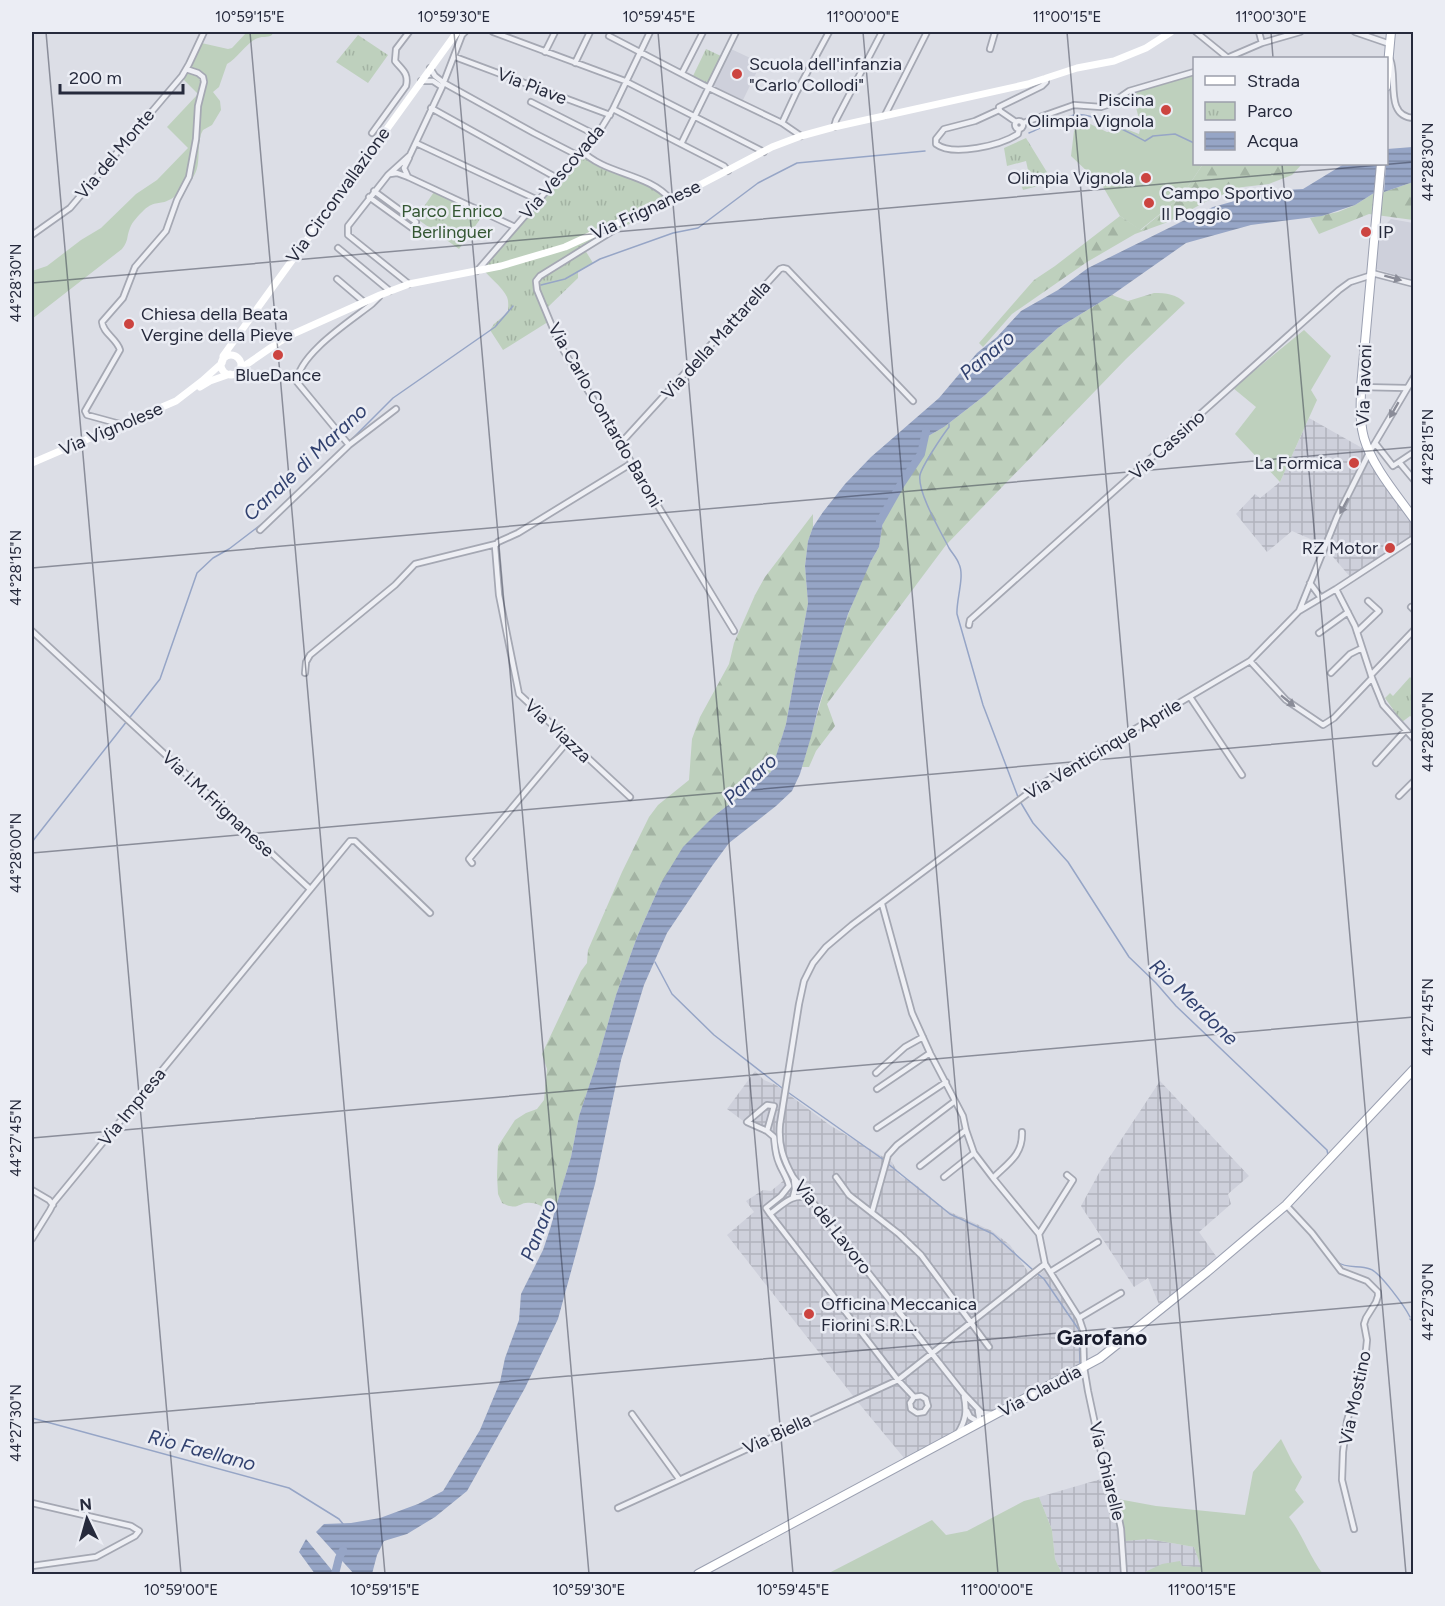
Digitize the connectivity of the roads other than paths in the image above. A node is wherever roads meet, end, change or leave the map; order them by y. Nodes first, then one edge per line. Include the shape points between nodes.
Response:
1 (204, 32) edge
2 (409, 32) edge
3 (457, 32) edge
4 (465, 32) edge
5 (493, 32) edge
6 (514, 32) edge
7 (555, 32) edge
8 (590, 32) edge
9 (650, 32) edge
10 (703, 32) edge
11 (736, 32) edge
12 (829, 32) edge
13 (882, 32) edge
14 (927, 32) edge
15 (995, 32) edge
16 (1171, 32) edge
17 (1196, 32) edge
18 (1258, 32) edge
19 (1300, 32) edge
20 (1354, 32) edge
21 (1391, 32) edge
22 (609, 36) dead end
23 (511, 38) junction
24 (1262, 43) junction
25 (1390, 44) junction
26 (990, 49) dead end
27 (640, 51) junction
28 (545, 52) junction
29 (455, 57) junction
30 (1226, 57) edge
31 (1229, 57) edge
32 (1389, 57) junction
33 (575, 63) junction
34 (1388, 67) edge
35 (430, 68) junction
36 (186, 69) junction
37 (1193, 72) edge
38 (682, 74) junction
39 (1046, 79) junction
40 (421, 81) junction
41 (625, 81) junction
42 (443, 85) junction
43 (709, 88) junction
44 (531, 102) dead end
45 (432, 108) junction
46 (613, 110) junction
47 (999, 110) junction
48 (610, 116) junction
49 (695, 116) junction
50 (885, 116) junction
51 (1413, 118) edge
52 (1016, 122) junction
53 (782, 123) junction
54 (1023, 123) junction
55 (834, 127) junction
56 (1019, 129) junction
57 (372, 133) dead end
58 (596, 135) junction
59 (801, 136) junction
60 (416, 143) junction
61 (681, 144) junction
62 (764, 152) junction
63 (579, 153) junction
64 (410, 155) junction
65 (1381, 165) edge
66 (728, 171) junction
67 (388, 175) junction
68 (408, 177) junction
69 (557, 178) junction
70 (374, 192) junction
71 (369, 197) junction
72 (538, 200) junction
73 (670, 200) junction
74 (618, 223) junction
75 (515, 227) junction
76 (32, 235) edge
77 (338, 248) dead end
78 (477, 271) junction
79 (1372, 274) junction
80 (337, 279) dead end
81 (1413, 284) edge
82 (409, 285) junction
83 (390, 291) junction
84 (380, 296) junction
85 (364, 302) junction
86 (230, 346) junction
87 (231, 355) junction
88 (240, 360) junction
89 (254, 360) junction
90 (222, 361) junction
91 (240, 369) junction
92 (230, 374) junction
93 (1413, 377) edge
94 (1361, 387) junction
95 (1406, 388) junction
96 (189, 391) junction
97 (913, 401) dead end
98 (396, 409) dead end
99 (122, 425) junction
100 (348, 444) junction
101 (620, 444) junction
102 (1375, 444) junction
103 (1413, 452) edge
104 (1369, 453) junction
105 (1399, 462) junction
106 (32, 463) edge
107 (632, 463) junction
108 (1413, 480) edge
109 (1413, 519) edge
110 (261, 530) dead end
111 (1413, 538) edge
112 (496, 544) junction
113 (1310, 583) junction
114 (1336, 589) junction
115 (1321, 598) junction
116 (1368, 601) dead end
117 (1299, 611) junction
118 (1348, 612) junction
119 (969, 625) dead end
120 (1413, 630) edge
121 (734, 631) dead end
122 (32, 632) edge
123 (1357, 632) junction
124 (1319, 633) dead end
125 (1362, 648) junction
126 (1250, 661) junction
127 (305, 673) dead end
128 (1331, 673) dead end
129 (1371, 676) junction
130 (1190, 698) junction
131 (1405, 731) junction
132 (1413, 739) edge
133 (568, 741) junction
134 (1376, 763) dead end
135 (1242, 776) dead end
136 (1413, 781) edge
137 (1399, 796) dead end
138 (630, 797) dead end
139 (472, 863) dead end
140 (310, 889) junction
141 (882, 904) junction
142 (430, 913) dead end
143 (922, 1036) junction
144 (930, 1053) junction
145 (1413, 1069) edge
146 (876, 1073) dead end
147 (946, 1082) junction
148 (877, 1089) dead end
149 (955, 1101) junction
150 (877, 1128) dead end
151 (966, 1130) junction
152 (767, 1131) junction
153 (1022, 1132) dead end
154 (779, 1140) joint
155 (974, 1153) junction
156 (920, 1166) dead end
157 (1067, 1175) dead end
158 (793, 1177) junction
159 (836, 1177) dead end
160 (944, 1177) dead end
161 (993, 1178) junction
162 (32, 1191) edge
163 (793, 1197) junction
164 (811, 1199) junction
165 (53, 1205) junction
166 (1286, 1206) junction
167 (872, 1212) junction
168 (770, 1215) junction
169 (1039, 1234) junction
170 (32, 1239) edge
171 (1098, 1242) dead end
172 (1046, 1264) junction
173 (1050, 1272) junction
174 (1121, 1293) dead end
175 (1079, 1318) junction
176 (971, 1322) junction
177 (989, 1347) dead end
178 (932, 1352) junction
179 (1084, 1367) junction
180 (898, 1380) junction
181 (963, 1393) junction
182 (914, 1397) dead end
183 (976, 1407) junction
184 (966, 1409) junction
185 (632, 1414) dead end
186 (997, 1414) junction
187 (980, 1423) junction
188 (955, 1437) junction
189 (679, 1479) junction
190 (32, 1503) edge
191 (618, 1508) dead end
192 (1354, 1529) dead end
193 (32, 1566) edge
194 (698, 1575) edge
195 (1125, 1575) edge

1 - 36 street, Via del Monte
2 - 57 street via 396,49 394,61 406,74 406,86
3 - 35 main road, Via Circonvallazione
4 - 29 street
5 - 23 street
6 - 23 street
7 - 28 street
8 - 33 street
9 - 27 street, Via Vescovada
10 - 38 street
11 - 43 street
12 - 53 street
13 - 55 street
14 - 50 street
15 - 26 street
16 - 39 main road, Via Frignanese via 1125,57
17 - 30 street
18 - 24 street
19 - 24 street
20 - 25 street
21 - 25 main road
22 - 27 street
23 - 28 street
24 - 31 street
25 - 32 main road
27 - 38 street
27 - 41 street, Via Vescovada
28 - 33 street
29 - 42 street
29 - 48 street, Via Piave
32 - 34 main road
32 - 51 street via 1396,107 1404,116
33 - 41 street
35 - 40 main road, Via Circonvallazione
35 - 42 street
36 - 76 street, Via del Monte via 70,208
36 - 99 street via 203,77 204,82 191,172 166,231 135,267 123,298 103,321 103,327 120,350 85,411
37 - 54 street via 1129,91 1101,107 1074,105
38 - 43 street
39 - 47 street via 1042,86
39 - 50 main road, Via Frignanese
40 - 42 street
40 - 86 main road, Via Circonvallazione
41 - 46 street, Via Vescovada
41 - 49 street
42 - 45 street
42 - 63 street
43 - 49 street
43 - 53 street
44 - 58 street
45 - 60 street
45 - 69 street
46 - 48 street, Via Vescovada
46 - 61 street
47 - 52 street
47 - 56 street via 944,129 936,144 950,149 982,147 1012,138
48 - 58 street, Via Vescovada
49 - 61 street
49 - 62 street
50 - 55 main road, Via Frignanese
52 - 54 street
52 - 56 street
53 - 59 street
54 - 56 street
55 - 59 main road, Via Frignanese
58 - 63 street, Via Vescovada
59 - 62 main road, Via Frignanese
60 - 64 street
60 - 72 street
61 - 66 street
62 - 66 main road, Via Frignanese
63 - 69 street, Via Vescovada
63 - 73 street via 652,186
64 - 67 street
64 - 68 street via 404,168
65 - 79 main road, Via Tavoni
66 - 73 main road, Via Frignanese
67 - 68 street
67 - 70 street
68 - 75 street
69 - 72 street, Via Vescovada
70 - 71 street
70 - 71 street via 416,222 412,228
71 - 82 street via 348,226 348,235
72 - 75 street, Via Vescovada
73 - 74 main road, Via Frignanese
74 - 78 main road, Via Frignanese via 552,252
74 - 101 street, Via Carlo Contardo Baroni via 614,230 540,276 536,284 560,343
75 - 78 street, Via Vescovada
77 - 83 street
78 - 82 main road, Via Frignanese
79 -> 81 street
79 - 94 main road, Via Tavoni
79 - 119 street, Via Cassino via 1339,290 970,620
80 - 85 street
82 - 83 main road, Via Frignanese
83 - 84 main road, Via Frignanese
84 - 85 main road, Via Frignanese
84 - 100 street via 317,347 297,378
85 - 89 main road, Via Frignanese via 293,334
86 - 87 main road
86 - 90 main road, Via Circonvallazione
87 - 88 main road
87 - 90 main road
88 - 89 main road
88 - 91 main road
89 - 91 main road, Via Frignanese
90 - 92 main road via 224,371
90 - 96 main road, Via Circonvallazione
91 - 92 main road
92 - 96 main road
93 - 95 street, Via Venticinque Aprile
94 - 95 street
94 - 104 main road, Via Tavoni via 1360,419
95 -> 102 street, Via Venticinque Aprile
96 - 99 main road, Via Vignolese via 176,401
97 - 101 street, Via della Mattarella via 783,268
98 - 100 street
99 - 106 main road, Via Vignolese
100 - 110 street
101 - 107 street, Via Carlo Contardo Baroni
102 - 104 street, Via Venticinque Aprile
102 - 105 street via 1393,466
103 - 105 street
104 - 109 main road, Via Tavoni
104 -> 113 street, Via Venticinque Aprile
105 - 108 street
107 - 112 street
107 - 121 street, Via Carlo Contardo Baroni
111 - 114 street
112 - 127 street via 415,564 310,655
112 - 133 street, Via Viazza via 499,595 519,694
113 - 115 street
113 - 117 street, Via Venticinque Aprile
114 - 115 street
114 - 118 street
115 - 117 street
116 - 123 street via 1379,611
117 - 126 street, Via Venticinque Aprile
118 - 123 street
118 - 124 street
120 - 129 street
122 - 140 street, Via I.M.Frignanese
123 - 125 street
125 - 128 street
125 - 129 street
126 -> 129 street via 1286,700 1323,725
126 - 130 street, Via Venticinque Aprile
129 - 131 street via 1383,705
130 - 135 street
130 - 141 street, Via Venticinque Aprile via 1035,788
131 - 132 street
131 - 134 street
133 - 138 street, Via Viazza
133 - 139 street via 469,859
136 - 137 street
140 - 142 street via 350,841 355,841
140 - 165 street, Via Impresa
141 - 143 street via 912,1014
141 - 154 street, Via Venticinque Aprile via 826,946 804,981
143 - 144 street
143 - 146 street
144 - 147 street
144 - 148 street
145 - 166 main road, Via Claudia
147 - 149 street
147 - 150 street
149 - 151 street
149 - 167 street via 888,1155
151 - 155 street
151 - 156 street
152 - 152 street via 747,1122 767,1105 774,1106
152 - 168 street via 774,1137 789,1186 766,1208
153 - 161 street via 1019,1152
154 - 158 street, Via del Lavoro
155 - 160 street
155 - 161 street
157 - 169 street via 1073,1180
158 - 163 street
158 - 164 street, Via del Lavoro
159 - 167 street via 849,1195
161 - 169 street
162 - 165 street
163 - 164 street
163 - 168 street
164 - 178 street, Via del Lavoro
165 - 170 street, Via Impresa
166 - 179 main road, Via Claudia via 1132,1333
166 - 192 street, Via Mostino via 1336,1267 1368,1281 1378,1292 1364,1324 1365,1360 1347,1421 1343,1452 1342,1480
167 - 176 street via 921,1255
168 - 180 street
169 - 172 street
171 - 173 street
172 - 173 street
172 - 176 street, Via Biella
173 - 175 street
174 - 175 street
175 - 179 street
176 - 177 street
176 - 178 street, Via Biella
178 - 180 street, Via Biella
178 - 181 street, Via del Lavoro
179 - 186 main road, Via Claudia
179 - 195 street, Via Ghiarelle via 1121,1529
180 - 182 street
180 - 189 street, Via Biella
181 - 183 street, Via del Lavoro
181 - 184 street
183 - 186 street via 986,1414
183 - 187 street
184 - 187 street
184 - 188 street via 964,1424
185 - 189 street
186 - 187 main road, Via Claudia
187 - 188 main road, Via Claudia
188 - 194 main road, Via Claudia
189 - 191 street, Via Biella
190 - 193 street via 139,1531 96,1557

